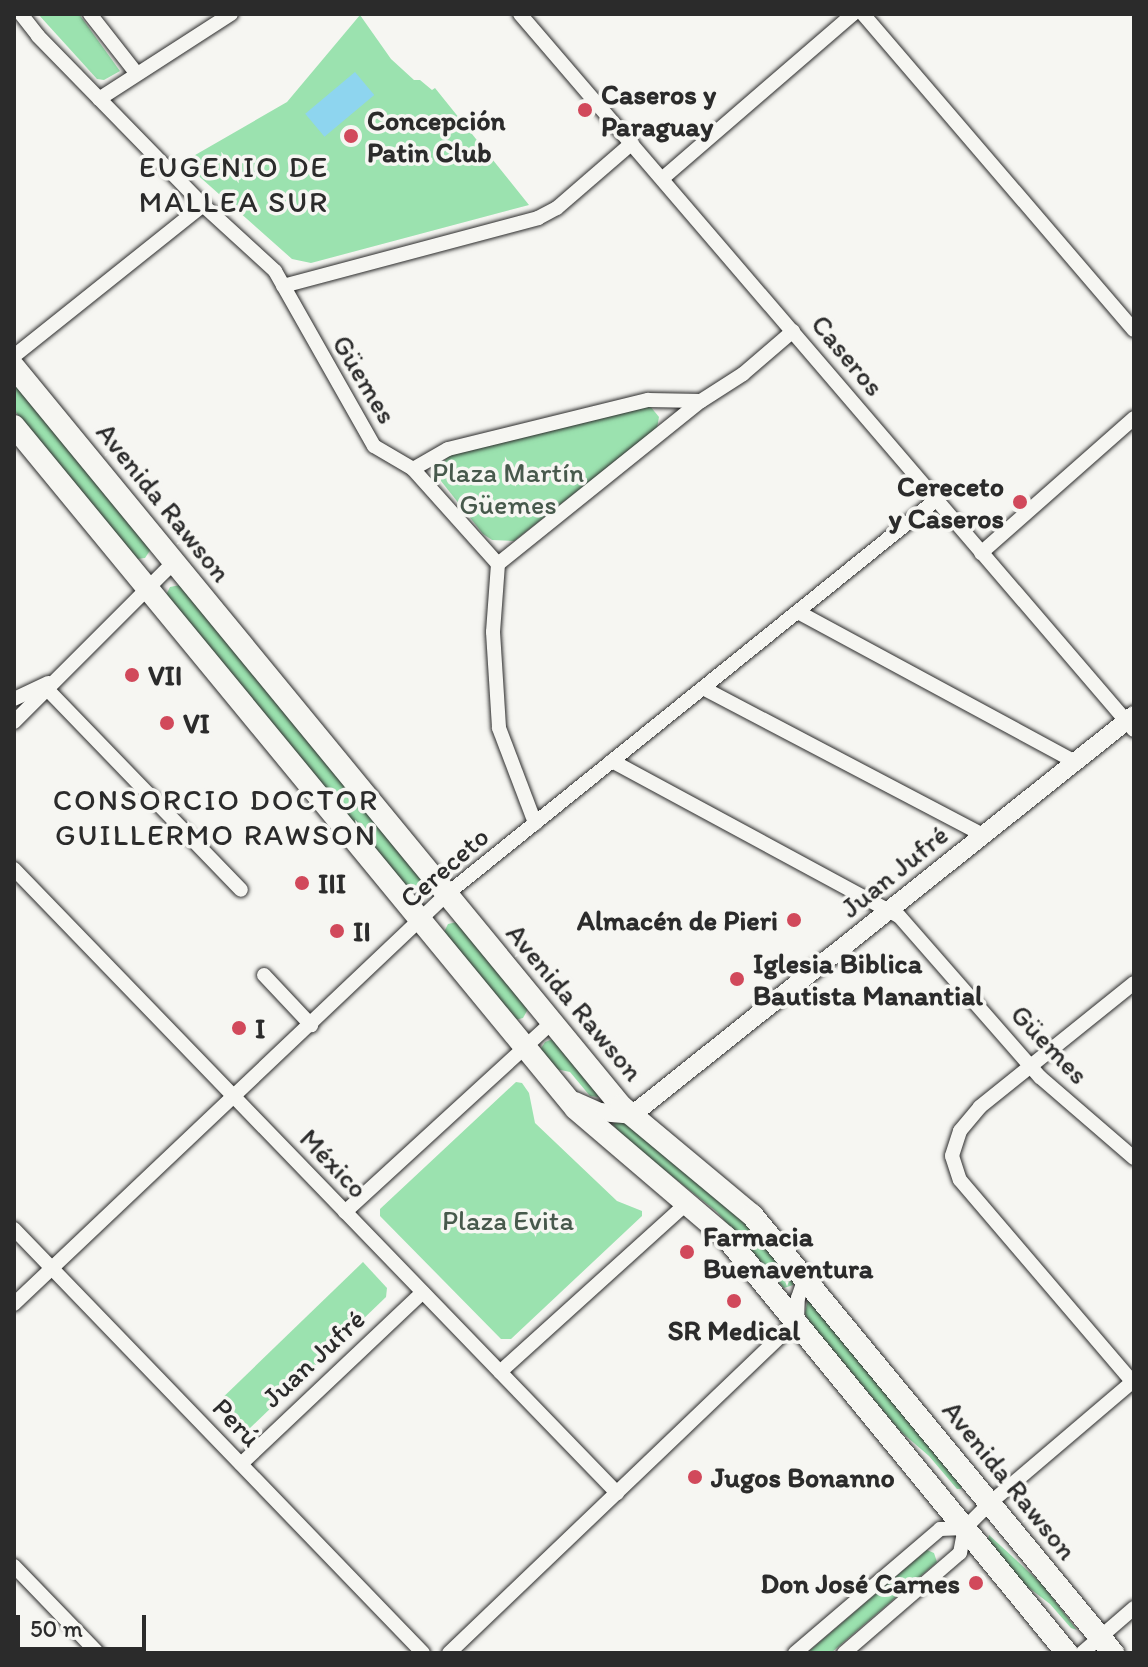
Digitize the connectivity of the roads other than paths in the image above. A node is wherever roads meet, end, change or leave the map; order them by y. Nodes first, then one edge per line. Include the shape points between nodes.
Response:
1 (90, 14) edge
2 (231, 14) edge
3 (520, 14) edge
4 (853, 14) edge
5 (863, 14) edge
6 (18, 15) edge
7 (137, 74) junction
8 (99, 99) junction
9 (632, 143) junction
10 (663, 178) junction
11 (203, 205) junction
12 (283, 286) junction
13 (1134, 330) edge
14 (793, 331) junction
15 (14, 356) edge
16 (14, 367) edge
17 (701, 401) junction
18 (1134, 418) edge
19 (14, 426) edge
20 (413, 469) junction
21 (936, 500) junction
22 (981, 553) junction
23 (174, 562) junction
24 (498, 564) junction
25 (148, 588) junction
26 (798, 612) junction
27 (52, 685) junction
28 (703, 688) junction
29 (14, 699) edge
30 (14, 722) edge
31 (1131, 722) edge
32 (612, 761) junction
33 (1075, 762) junction
34 (535, 823) junction
35 (983, 835) junction
36 (14, 869) edge
37 (241, 890) dead end
38 (447, 894) junction
39 (889, 910) junction
40 (421, 920) junction
41 (264, 975) dead end
42 (1134, 983) edge
43 (552, 1022) junction
44 (311, 1025) junction
45 (525, 1047) junction
46 (1030, 1065) junction
47 (564, 1094) junction
48 (234, 1097) junction
49 (632, 1115) junction
50 (1134, 1158) edge
51 (688, 1202) junction
52 (345, 1212) junction
53 (14, 1229) edge
54 (53, 1268) junction
55 (805, 1278) junction
56 (423, 1292) junction
57 (14, 1304) edge
58 (797, 1321) junction
59 (500, 1372) junction
60 (1133, 1383) edge
61 (241, 1464) junction
62 (617, 1493) junction
63 (990, 1503) junction
64 (965, 1528) junction
65 (14, 1566) edge
66 (1134, 1608) edge
67 (1107, 1645) edge
68 (98, 1653) edge
69 (423, 1653) edge
70 (449, 1653) edge
71 (795, 1653) edge
72 (844, 1653) edge
73 (1067, 1653) edge
74 (1082, 1653) edge

1 - 7 street
2 - 7 street
3 - 9 street, Caseros
4 - 10 street
5 - 13 street
6 - 8 street, Güemes
7 - 8 street
8 - 11 street, Güemes
9 - 10 street, Caseros
9 - 12 street via 557,208 533,220
10 - 14 street, Caseros
11 - 12 street, Güemes via 275,271
11 - 15 street
12 - 20 street, Güemes via 374,446
14 - 17 street
14 - 21 street, Caseros
16 - 23 main road, Avenida Rawson
17 - 20 street via 648,400 448,449
17 - 24 street
18 - 22 street
19 - 25 main road
20 - 24 street, Güemes
21 - 22 street, Caseros
21 - 26 street, Cereceto
22 - 31 street, Caseros
23 - 25 street
23 - 38 main road, Avenida Rawson
24 - 34 street via 493,632 499,728
25 - 27 street
25 - 40 main road
26 - 28 street, Cereceto
26 - 33 street
27 - 29 street
27 - 30 street
27 - 37 street
28 - 32 street, Cereceto
28 - 35 street
31 - 33 street, Juan Jufré
32 - 34 street, Cereceto
32 - 39 street, Güemes
33 - 35 street, Juan Jufré
34 - 38 street, Cereceto
35 - 39 street, Juan Jufré
36 - 48 street, México
38 - 40 street, Cereceto
38 - 43 main road, Avenida Rawson
39 - 46 street, Güemes
39 - 49 street, Juan Jufré
40 - 44 street, Cereceto
40 - 45 main road
41 - 44 street
42 - 46 street
43 - 45 street
43 - 49 main road, Avenida Rawson
44 - 48 street, Cereceto
45 - 47 main road
45 - 52 street
46 - 50 street, Güemes
46 - 60 street via 970,1116 952,1156 960,1180
47 - 49 street via 600,1112
47 - 51 main road via 611,1142
48 - 52 street, México
48 - 54 street, Cereceto
49 - 55 main road, Avenida Rawson via 741,1205
51 - 58 main road via 726,1237
51 - 59 street
52 - 56 street, México
53 - 54 street, Perú
54 - 57 street, Cereceto
54 - 61 street, Perú
55 - 58 street
55 - 63 main road, Avenida Rawson
56 - 59 street, México
56 - 61 street, Juan Jufré
58 - 62 street
58 - 64 main road
59 - 62 street, México
60 - 63 street
61 - 69 street, Perú
62 - 70 street
63 - 64 street
63 - 67 main road, Avenida Rawson
64 - 71 street via 940,1529
64 - 72 street via 960,1553
64 - 73 main road
65 - 68 street
66 - 67 street
67 - 74 street

